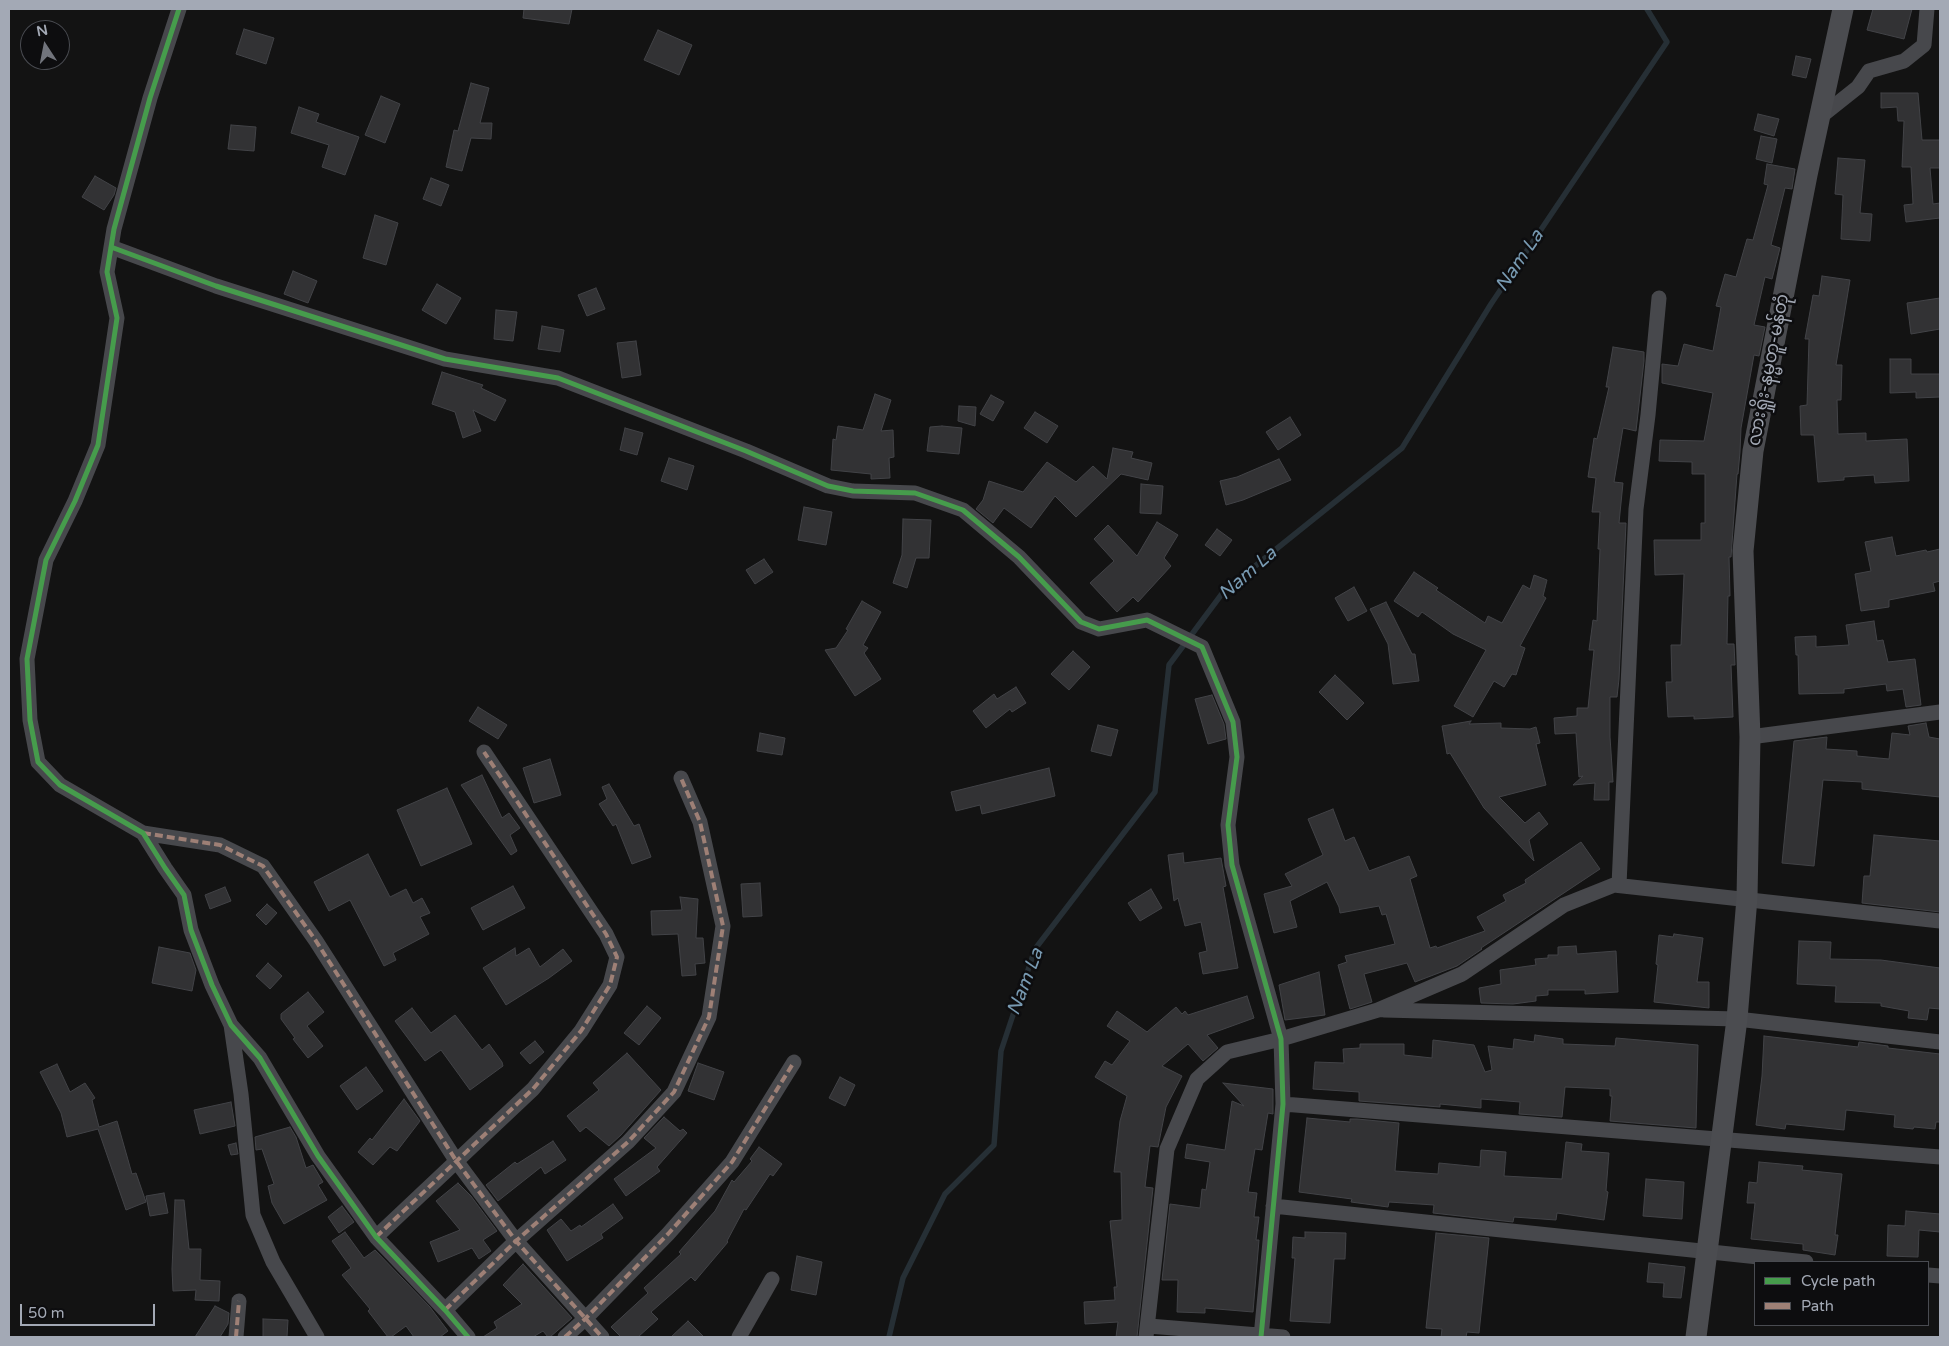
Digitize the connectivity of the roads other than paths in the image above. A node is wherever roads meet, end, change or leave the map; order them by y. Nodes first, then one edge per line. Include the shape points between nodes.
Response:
1 (179, 9) edge
2 (1843, 9) edge
3 (1927, 9) edge
4 (1819, 118) junction
5 (111, 247) junction
6 (1659, 298) dead end
7 (1940, 712) edge
8 (1750, 737) junction
9 (484, 752) dead end
10 (682, 778) dead end
11 (143, 833) junction
12 (1619, 885) junction
13 (1747, 898) junction
14 (1940, 921) edge
15 (1378, 1010) junction
16 (1737, 1019) junction
17 (231, 1024) junction
18 (1281, 1039) junction
19 (1940, 1042) edge
20 (794, 1062) dead end
21 (1283, 1104) junction
22 (1720, 1139) junction
23 (1940, 1157) edge
24 (457, 1162) junction
25 (1273, 1206) junction
26 (376, 1237) junction
27 (516, 1241) junction
28 (1707, 1252) junction
29 (1796, 1261) edge
30 (772, 1279) dead end
31 (239, 1301) dead end
32 (445, 1310) junction
33 (586, 1318) junction
34 (1148, 1332) edge
35 (1261, 1336) edge
36 (236, 1337) edge
37 (316, 1337) edge
38 (468, 1337) edge
39 (565, 1337) edge
40 (602, 1337) edge
41 (739, 1337) edge
42 (1284, 1337) edge
43 (1696, 1337) edge

1 - 5 street via 150,98
2 - 4 main road, လားရှိုး-နမ္မတူ-မန်တုံ
3 - 4 street via 1924,45 1904,60 1869,71 1858,87
4 - 8 main road, လားရှိုး-နမ္မတူ-မန်တုံ via 1752,451 1743,551
5 - 11 street via 107,272 117,318 98,445 76,501 46,560 27,659 30,720 38,762 60,785
5 - 18 street via 216,286 445,359 558,378 828,486 853,491 915,493 963,510 1019,557 1081,622 1099,629 1148,620 1202,647 1233,722 1237,757 1228,825 1232,865
6 - 12 street via 1636,509
7 - 8 street
8 - 13 main road, လားရှိုး-နမ္မတူ-မန်တုံ
9 - 24 street via 606,934 617,957 610,985 581,1031 532,1089
10 - 27 street via 700,822 723,926 709,1017 674,1092 628,1142
11 - 17 street via 184,895 191,930
11 - 24 street via 220,845 263,866 316,941
12 - 13 street
12 - 15 street via 1564,906 1462,974
13 - 14 street
13 - 16 main road, လားရှိုး-နမ္မတူ-မန်တုံ
15 - 16 street
15 - 18 street
16 - 19 street
16 - 22 main road, လားရှိုး-နမ္မတူ-မန်တုံ
17 - 26 street via 260,1058 318,1156
17 - 37 street via 253,1215 273,1262
18 - 21 street
18 - 34 street via 1227,1052 1196,1079 1167,1149
20 - 33 street via 732,1162
21 - 22 street
21 - 25 street
22 - 23 street
22 - 28 main road, လားရှိုး-နမ္မတူ-မန်တုံ
24 - 26 street
24 - 27 street
25 - 28 street
25 - 35 street
26 - 32 street
27 - 32 street
27 - 33 street
28 - 29 street
28 - 43 main road, လားရှိုး-နမ္မတူ-မန်တုံ
30 - 41 street
31 - 36 street
32 - 38 street
33 - 39 street
33 - 40 street
34 - 35 street
35 - 42 street

